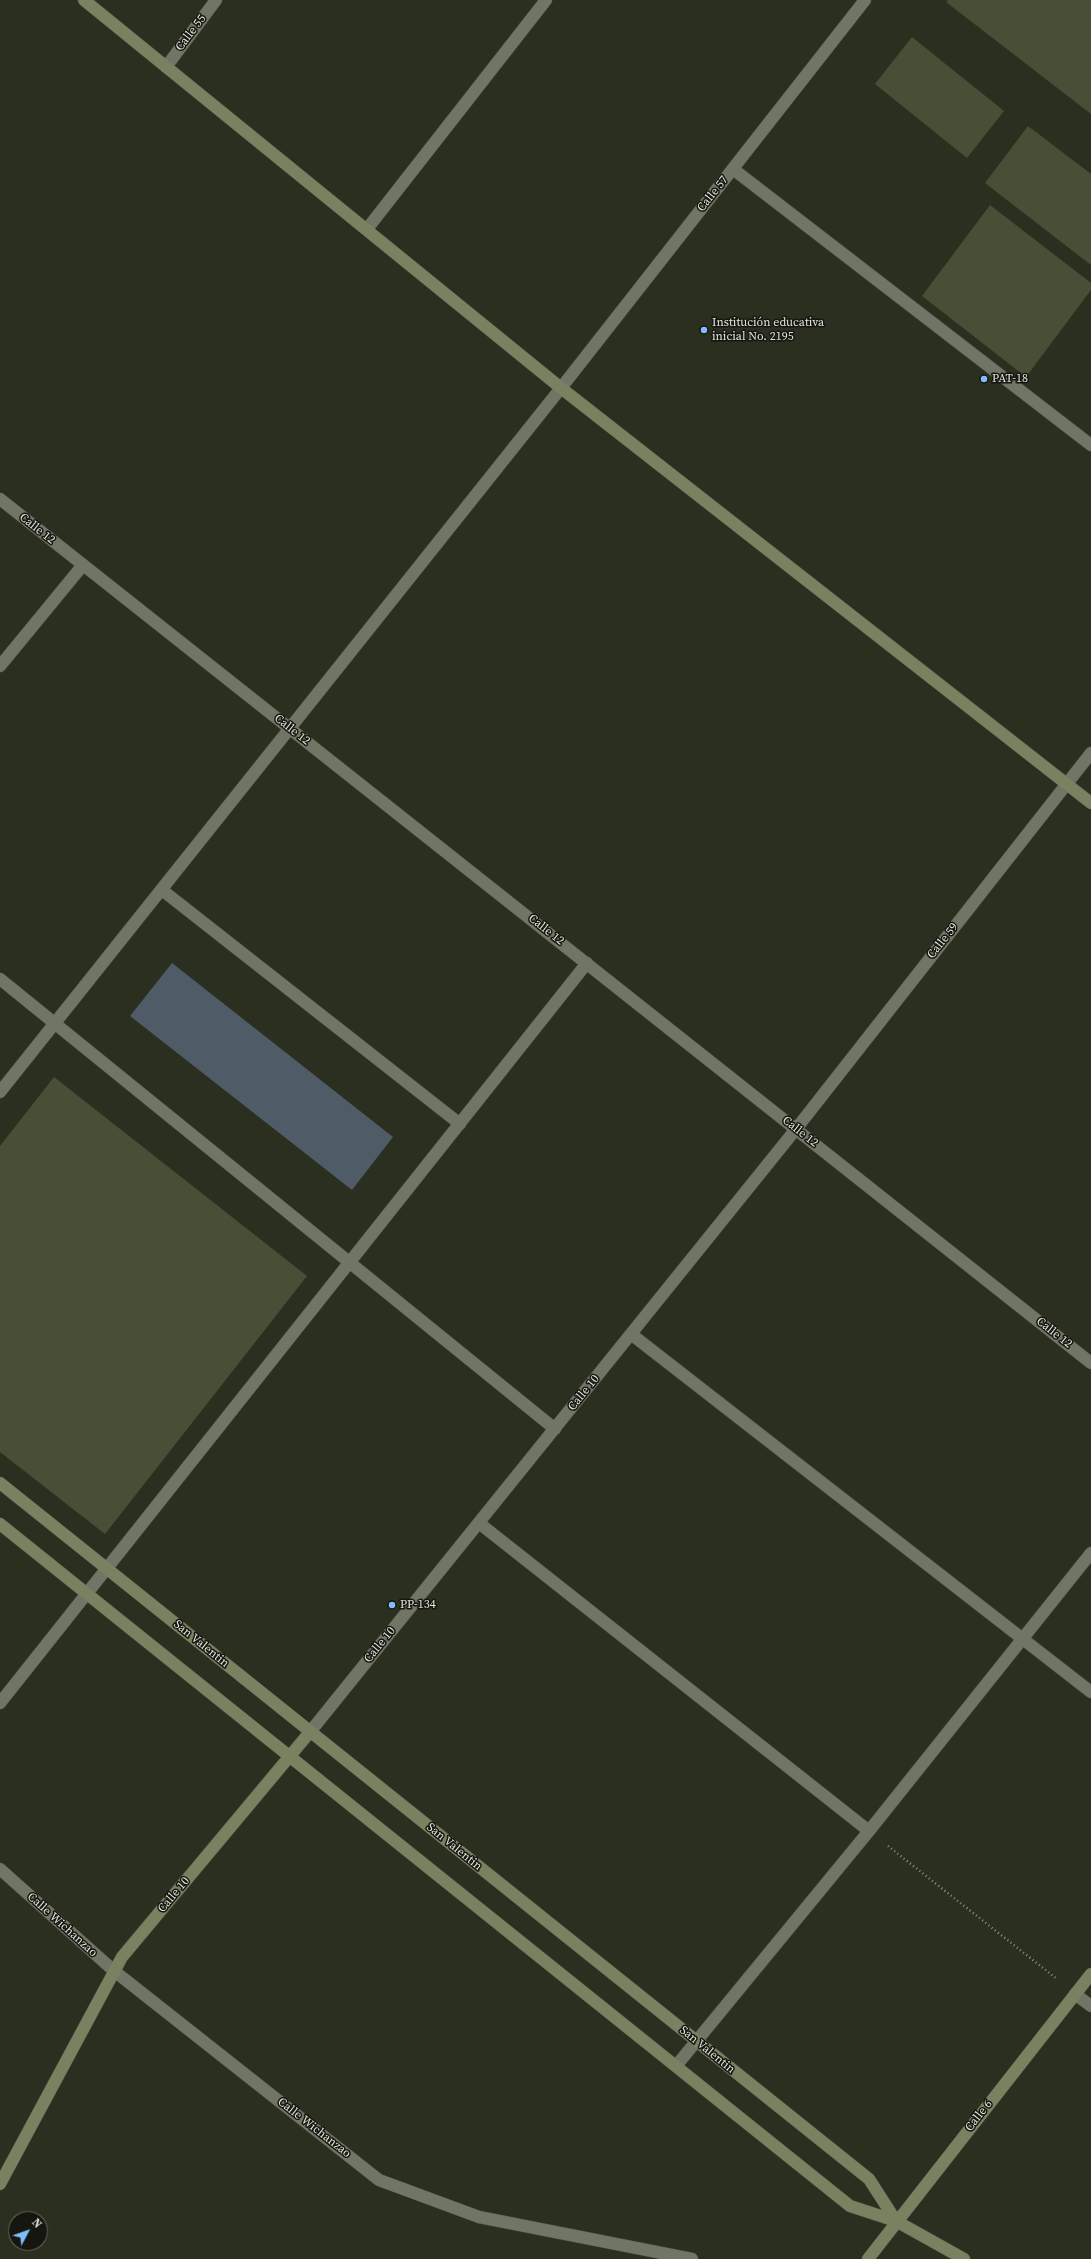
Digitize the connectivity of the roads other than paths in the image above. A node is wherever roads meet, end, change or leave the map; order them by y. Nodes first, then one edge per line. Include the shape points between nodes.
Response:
1 (84, 0) edge
2 (216, 0) edge
3 (546, 0) edge
4 (865, 0) edge
5 (166, 67) junction
6 (732, 169) junction
7 (367, 229) junction
8 (561, 388) junction
9 (1091, 445) edge
10 (0, 499) edge
11 (83, 565) junction
12 (0, 666) edge
13 (290, 728) junction
14 (1091, 753) edge
15 (1067, 784) junction
16 (1091, 803) edge
17 (162, 890) junction
18 (587, 963) junction
19 (0, 979) edge
20 (56, 1023) junction
21 (0, 1092) edge
22 (460, 1124) junction
23 (796, 1129) junction
24 (350, 1262) junction
25 (632, 1334) junction
26 (1091, 1363) edge
27 (555, 1428) junction
28 (0, 1483) edge
29 (479, 1523) junction
30 (0, 1524) edge
31 (1091, 1554) edge
32 (106, 1568) junction
33 (86, 1593) junction
34 (1022, 1638) junction
35 (1091, 1692) edge
36 (0, 1703) edge
37 (310, 1732) junction
38 (290, 1759) junction
39 (869, 1831) junction
40 (0, 1869) edge
41 (113, 1970) junction
42 (1091, 1974) edge
43 (1075, 1994) junction
44 (1091, 2006) edge
45 (695, 2040) junction
46 (676, 2066) junction
47 (0, 2184) edge
48 (896, 2221) junction
49 (692, 2259) edge
50 (868, 2259) edge
51 (964, 2259) edge

1 - 5 street
2 - 5 street, Calle 55
3 - 7 street
4 - 6 street, Calle 57
5 - 7 street
6 - 8 street, Calle 57
6 - 9 street
7 - 8 street
8 - 13 street, Calle 57
8 - 15 street
10 - 11 street, Calle 12
11 - 12 street
11 - 13 street, Calle 12
13 - 17 street, Calle 57
13 - 18 street, Calle 12
14 - 15 street, Calle 59
15 - 16 street
15 - 23 street, Calle 59
17 - 20 street, Calle 57
17 - 22 street
18 - 22 street
18 - 23 street, Calle 12
19 - 20 street
20 - 21 street, Calle 57
20 - 24 street
22 - 24 street
23 - 25 street, Calle 10
23 - 26 street, Calle 12
24 - 27 street
24 - 32 street
25 - 27 street, Calle 10
25 - 34 street
27 - 29 street, Calle 10
28 - 32 street, San Valentin
29 - 37 street, Calle 10
29 - 39 street
30 - 33 street, San Valentin
31 - 34 street
32 - 33 street
32 - 37 street, San Valentin
33 - 36 street
33 - 38 street, San Valentin
34 - 35 street
34 - 39 street
37 - 38 street, Calle 10
37 - 45 street, San Valentin
38 - 41 street, Calle 10
38 - 46 street, San Valentin
39 - 45 street
40 - 41 street, Calle Wichanzao
41 - 47 street, Calle 10
41 - 49 street, Calle Wichanzao via 379,2180 479,2217
42 - 43 street, Calle 6
43 - 44 street
43 - 48 street, Calle 6
45 - 46 street
45 - 48 street, San Valentin via 869,2180
46 - 48 street, San Valentin via 850,2206
48 - 50 street, Calle 6
48 - 51 street, San Valentin

